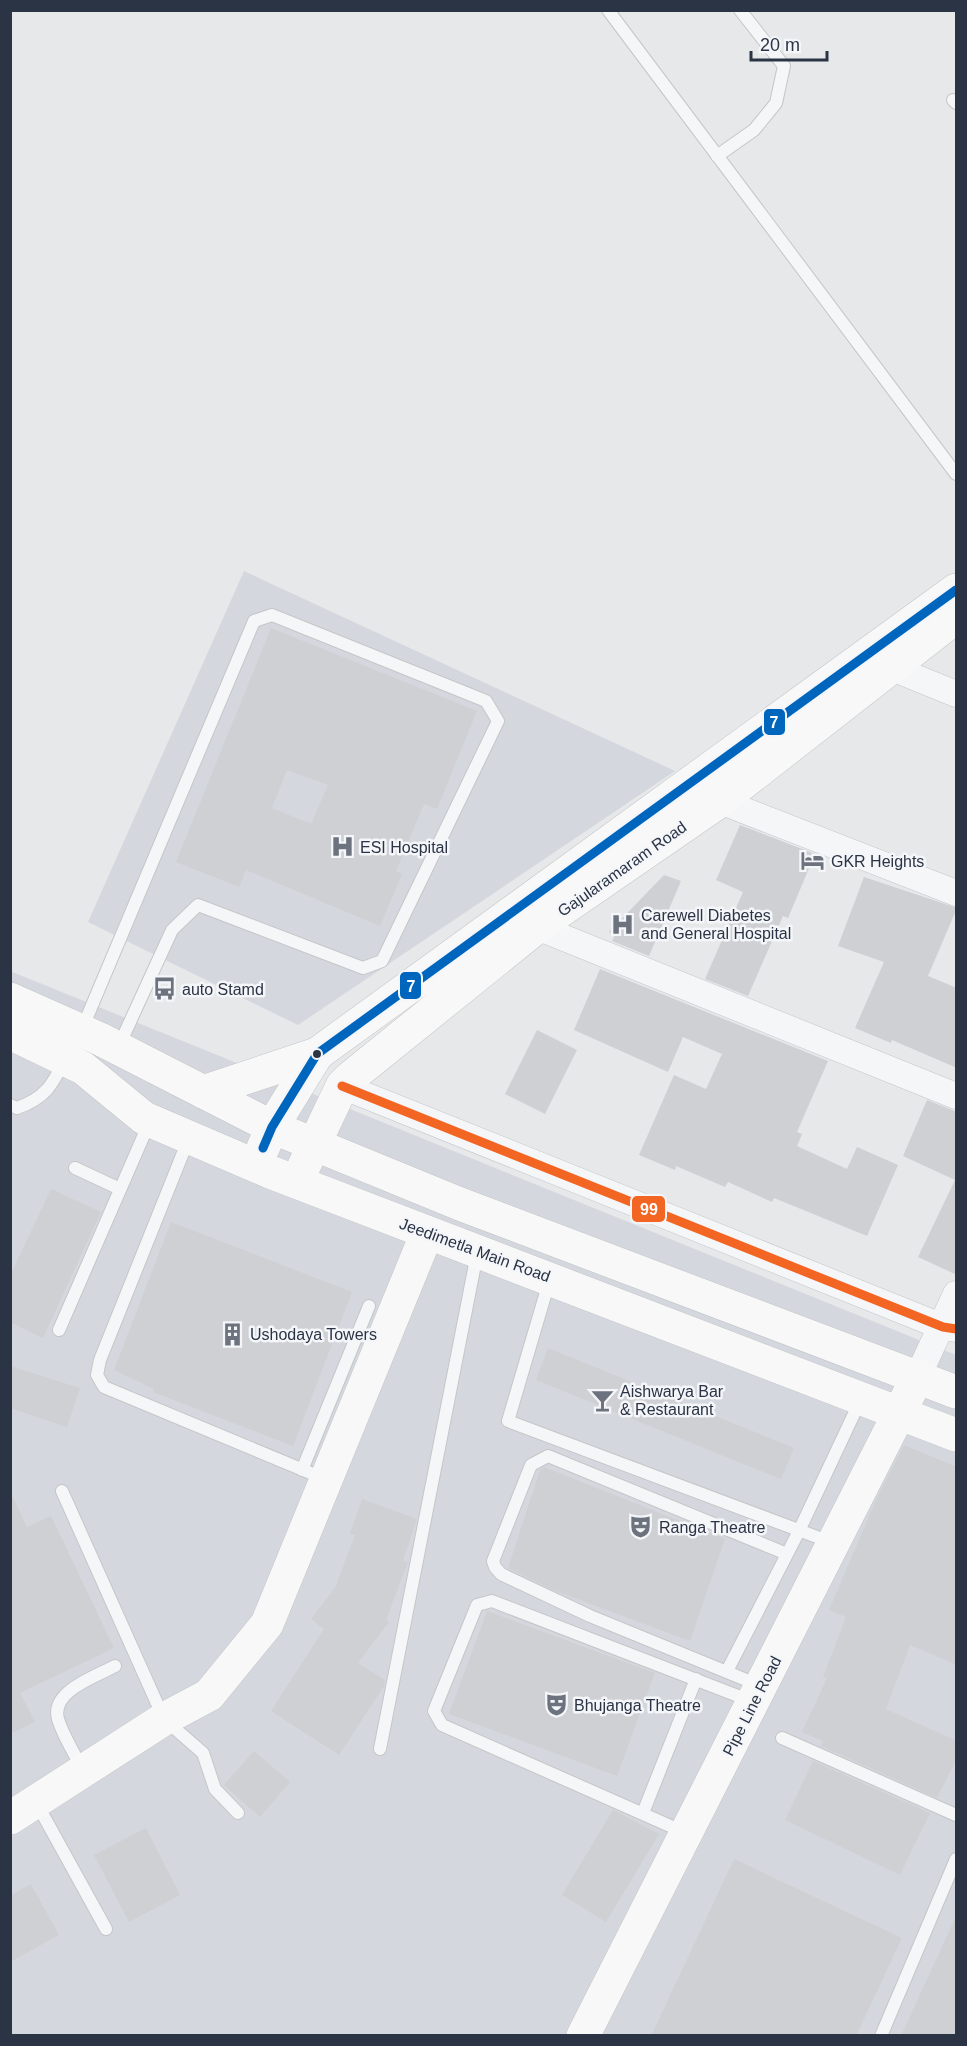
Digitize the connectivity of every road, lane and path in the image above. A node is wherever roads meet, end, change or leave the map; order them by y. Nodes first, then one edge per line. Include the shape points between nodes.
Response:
1 (608, 10) edge
2 (740, 10) edge
3 (717, 156) junction
4 (957, 474) edge
5 (957, 590) edge
6 (957, 617) edge
7 (892, 668) junction
8 (957, 694) edge
9 (720, 801) junction
10 (957, 893) edge
11 (537, 927) junction
12 (10, 999) edge
13 (81, 1030) junction
14 (10, 1033) edge
15 (118, 1048) junction
16 (316, 1054) junction
17 (74, 1063) junction
18 (342, 1086) junction
19 (202, 1092) junction
20 (957, 1096) edge
21 (10, 1105) edge
22 (150, 1120) junction
23 (190, 1137) junction
24 (268, 1138) junction
25 (309, 1155) junction
26 (75, 1168) dead end
27 (120, 1189) junction
28 (427, 1233) junction
29 (477, 1253) junction
30 (550, 1278) junction
31 (957, 1294) edge
32 (369, 1306) dead end
33 (670, 1324) junction
34 (950, 1328) edge
35 (59, 1330) dead end
36 (918, 1376) junction
37 (957, 1392) edge
38 (861, 1398) junction
39 (341, 1412) junction
40 (900, 1413) junction
41 (957, 1435) edge
42 (315, 1475) junction
43 (62, 1491) dead end
44 (799, 1531) junction
45 (834, 1544) junction
46 (787, 1554) junction
47 (115, 1666) dead end
48 (727, 1671) junction
49 (696, 1679) junction
50 (758, 1694) junction
51 (164, 1719) junction
52 (782, 1738) dead end
53 (380, 1749) dead end
54 (83, 1771) junction
55 (23, 1809) edge
56 (238, 1813) dead end
57 (643, 1814) junction
58 (957, 1815) edge
59 (687, 1834) junction
60 (957, 1859) edge
61 (106, 1929) dead end
62 (583, 2036) edge
63 (880, 2036) edge

1 - 3 lane
2 - 3 lane via 784,66 776,103 754,130
3 - 4 lane
5 - 16 main road, Gajularamaram Road
6 - 7 main road, Gajularamaram Road
7 - 8 street
7 - 9 main road, Gajularamaram Road
9 - 10 street
9 - 11 main road, Gajularamaram Road
11 - 18 main road, Gajularamaram Road
11 - 20 street
12 - 13 main road
13 - 15 main road
13 - 15 lane via 254,621 272,615 486,701 498,721 382,961 363,968 198,905 172,930
14 - 17 main road, Jeedimetla Main Road
15 - 19 main road
16 - 19 main road
16 - 24 main road, Gajularamaram Road
17 - 21 lane via 36,1101 16,1108
17 - 22 main road, Jeedimetla Main Road
17 - 24 main road
18 - 25 main road, Gajularamaram Road
18 - 34 street
19 - 24 main road
22 - 23 main road, Jeedimetla Main Road
22 - 27 lane
23 - 28 main road, Jeedimetla Main Road
23 - 42 lane via 97,1375 104,1387
24 - 25 main road
25 - 33 main road via 628,1288
25 - 36 main road via 460,1204
26 - 27 lane
27 - 35 lane
28 - 29 main road, Jeedimetla Main Road
28 - 39 main road
29 - 30 main road, Jeedimetla Main Road
29 - 53 lane
30 - 33 main road, Jeedimetla Main Road
30 - 44 lane via 508,1421
31 - 34 street
32 - 39 lane
33 - 38 main road, Jeedimetla Main Road
34 - 36 street
36 - 37 main road
36 - 40 main road, Pipe Line Road
38 - 40 main road, Jeedimetla Main Road
38 - 44 lane
39 - 42 main road
40 - 41 main road, Jeedimetla Main Road
40 - 45 main road, Pipe Line Road
42 - 51 main road via 267,1624 209,1695
43 - 51 lane
44 - 45 lane
44 - 46 lane
45 - 50 main road, Pipe Line Road
46 - 48 lane
46 - 48 lane via 561,1459 548,1456 531,1465 496,1550 495,1567 501,1574 590,1616
47 - 54 lane via 71,1690 60,1702 57,1717
48 - 50 lane
49 - 50 lane
49 - 57 lane
49 - 57 lane via 492,1601 477,1605 434,1711 442,1725
50 - 59 main road, Pipe Line Road
51 - 54 main road
51 - 56 lane via 203,1753 216,1789
52 - 58 lane
54 - 55 main road
55 - 61 lane
57 - 59 lane
59 - 62 main road, Pipe Line Road
60 - 63 lane

